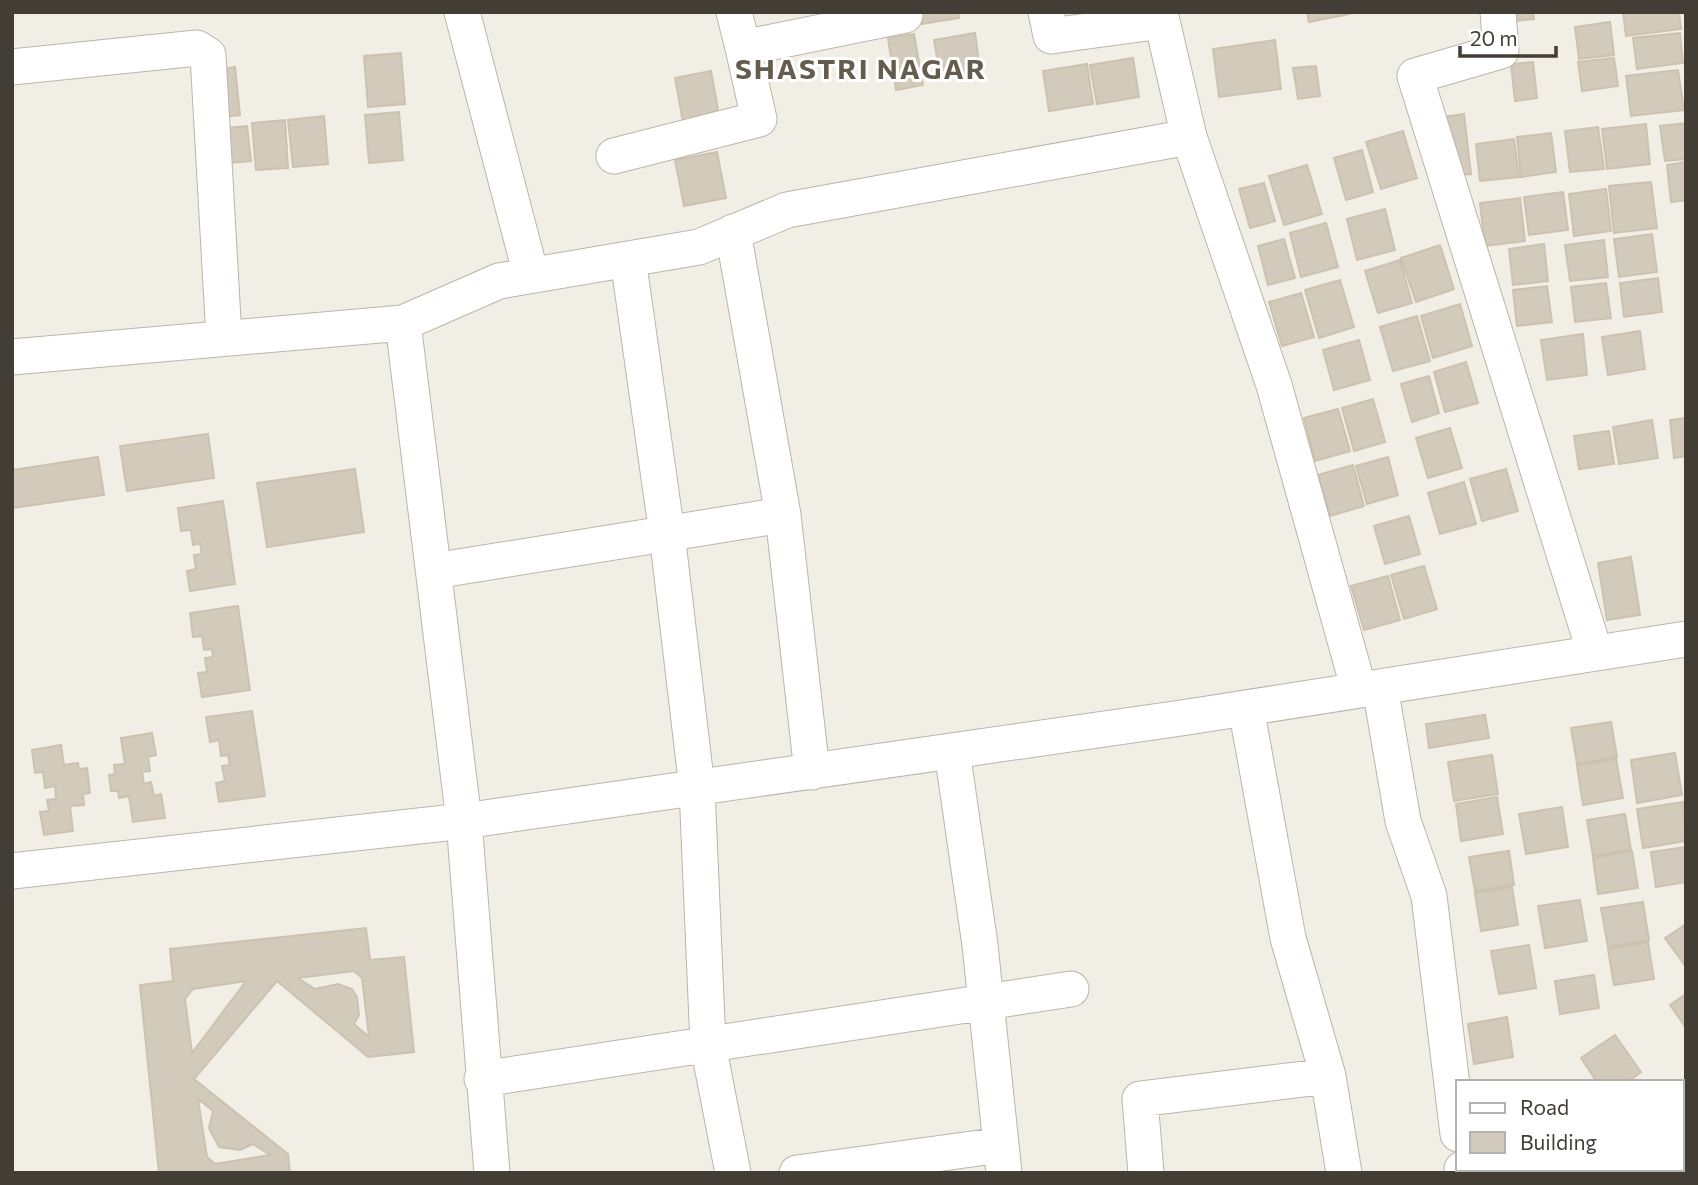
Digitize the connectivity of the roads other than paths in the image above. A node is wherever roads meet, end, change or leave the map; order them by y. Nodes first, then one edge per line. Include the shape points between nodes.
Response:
1 (462, 12) edge
2 (734, 12) edge
3 (1046, 12) edge
4 (1498, 12) edge
5 (905, 15) dead end
6 (1163, 16) edge
7 (743, 48) junction
8 (12, 67) edge
9 (1189, 137) junction
10 (614, 156) dead end
11 (733, 232) junction
12 (628, 259) junction
13 (530, 275) junction
14 (403, 323) junction
15 (224, 338) junction
16 (12, 357) edge
17 (783, 515) junction
18 (667, 534) junction
19 (433, 571) junction
20 (1686, 639) edge
21 (1595, 653) junction
22 (1370, 689) junction
23 (1247, 708) junction
24 (952, 751) junction
25 (812, 772) junction
26 (697, 788) junction
27 (464, 821) junction
28 (12, 871) edge
29 (1071, 989) dead end
30 (986, 1003) junction
31 (708, 1045) junction
32 (1328, 1076) junction
33 (482, 1079) junction
34 (1456, 1118) edge
35 (1003, 1159) edge
36 (492, 1173) edge
37 (733, 1173) edge
38 (797, 1173) edge
39 (1146, 1173) edge
40 (1344, 1173) edge

1 - 13 street
2 - 7 street
3 - 6 street via 1051,36
4 - 21 street via 1501,51 1415,76
5 - 7 street
6 - 9 street
7 - 10 street via 760,119
8 - 15 street via 197,48 208,55
9 - 11 street via 787,210
9 - 22 street via 1275,385
11 - 12 street via 699,247
11 - 17 street
12 - 13 street
12 - 18 street
13 - 14 street via 499,281
14 - 15 street
14 - 19 street
15 - 16 street
17 - 18 street
17 - 25 street
18 - 19 street
18 - 26 street
19 - 27 street
20 - 21 street
21 - 22 street
22 - 23 street
22 - 34 street via 1403,821 1429,896
23 - 24 street
23 - 32 street via 1288,938
24 - 25 street
24 - 30 street
25 - 26 street
26 - 27 street
26 - 31 street
27 - 28 street
27 - 33 street
29 - 30 street
30 - 31 street
30 - 35 street
31 - 33 street
31 - 37 street
32 - 39 street via 1140,1099
32 - 40 street
33 - 36 street
35 - 38 street

